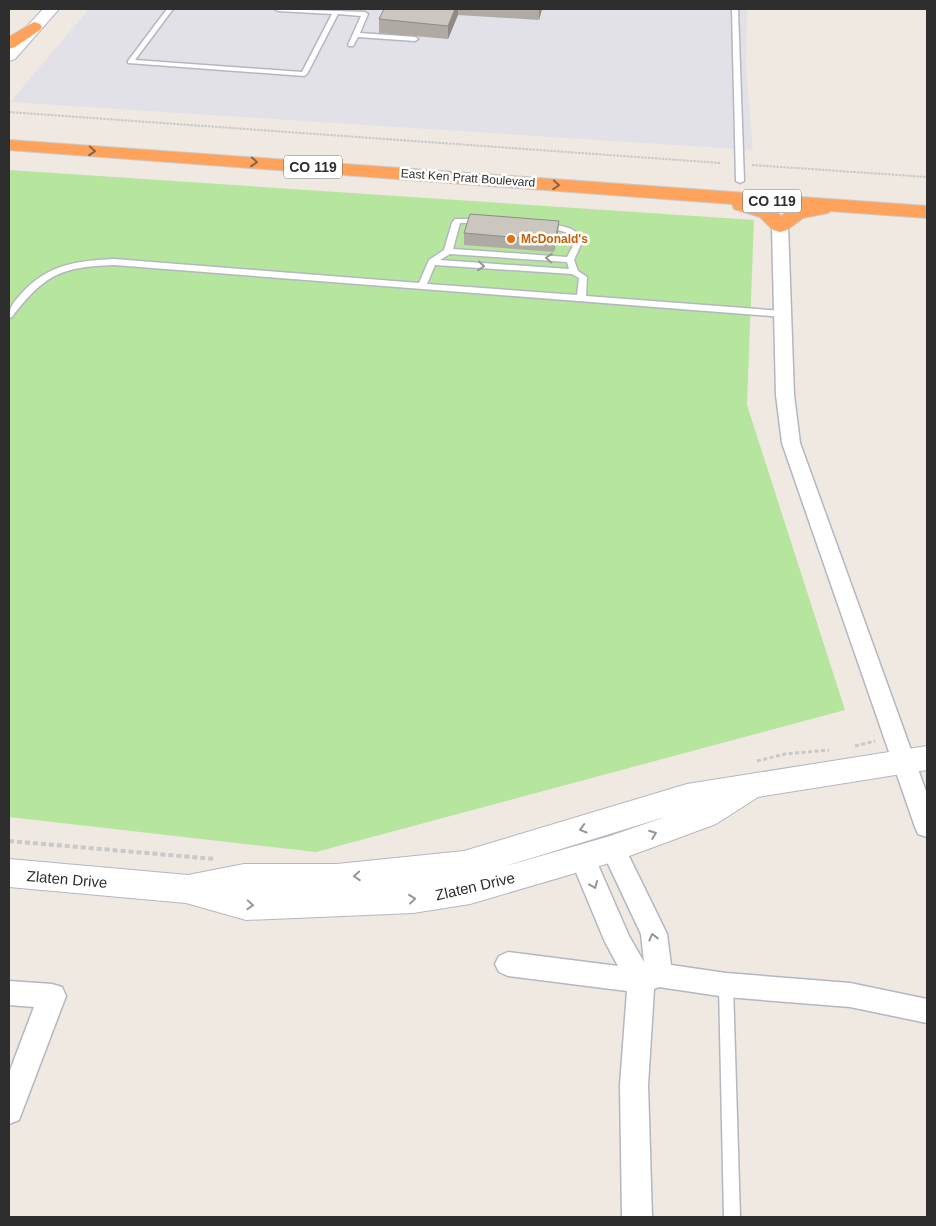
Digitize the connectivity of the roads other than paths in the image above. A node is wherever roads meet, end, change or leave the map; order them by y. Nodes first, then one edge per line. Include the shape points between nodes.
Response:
1 (51, 9) edge
2 (170, 9) edge
3 (278, 9) edge
4 (736, 9) edge
5 (336, 12) junction
6 (34, 27) junction
7 (356, 35) junction
8 (415, 39) edge
9 (9, 44) edge
10 (351, 44) dead end
11 (9, 56) edge
12 (9, 128) edge
13 (9, 146) edge
14 (63, 149) junction
15 (9, 152) edge
16 (744, 173) junction
17 (927, 196) edge
18 (927, 212) edge
19 (775, 213) junction
20 (491, 221) edge
21 (534, 225) edge
22 (448, 250) junction
23 (570, 260) junction
24 (432, 262) junction
25 (574, 272) junction
26 (422, 286) junction
27 (581, 298) junction
28 (783, 314) junction
29 (9, 315) edge
30 (914, 756) edge
31 (750, 775) junction
32 (927, 827) edge
33 (613, 848) junction
34 (583, 858) junction
35 (9, 873) edge
36 (186, 890) junction
37 (638, 902) junction
38 (606, 913) junction
39 (508, 964) dead end
40 (650, 978) junction
41 (726, 985) junction
42 (9, 993) edge
43 (927, 1011) edge
44 (9, 1110) edge
45 (637, 1217) edge
46 (732, 1217) edge

1 - 6 street
2 - 5 lane via 130,62 304,74
3 - 5 lane
4 - 16 lane
5 - 7 lane via 365,14
6 - 9 highway
6 - 11 street
7 - 8 lane
7 - 10 lane
12 - 16 highway, East Ken Pratt Boulevard / CO 119
13 - 14 highway, East Ken Pratt Boulevard / CO 119
14 - 15 highway
14 -> 19 highway, East Ken Pratt Boulevard / CO 119 via 618,189 750,206
16 - 17 highway, East Ken Pratt Boulevard / CO 119
17 - 19 highway via 808,190
18 - 19 highway via 824,208
19 - 28 street
20 - 22 lane via 458,221
21 - 23 lane via 555,227 576,235 578,242
23 -> 22 lane
22 - 24 lane
23 - 25 lane
24 -> 25 lane
24 - 26 lane
25 - 27 lane via 584,277
26 - 27 lane
26 - 29 lane via 114,262 92,263 55,271 39,280 26,290
27 - 28 lane
28 - 30 street via 785,395 791,442
30 - 31 street, Zlaten Drive via 855,768
30 - 32 street
33 -> 31 street, Zlaten Drive via 705,815
31 -> 36 street, Zlaten Drive via 464,865 337,878 244,878
33 - 34 street, Zlaten Drive
33 - 37 street
36 -> 34 street, Zlaten Drive via 246,906 413,899 470,890
34 -> 38 street
35 - 36 street, Zlaten Drive
37 - 38 street
40 -> 37 street via 654,934
38 - 40 street via 618,942
39 - 40 street
40 - 41 street
40 - 45 street via 634,1084
41 - 43 street via 850,995
41 - 46 lane
42 - 44 street via 52,996

